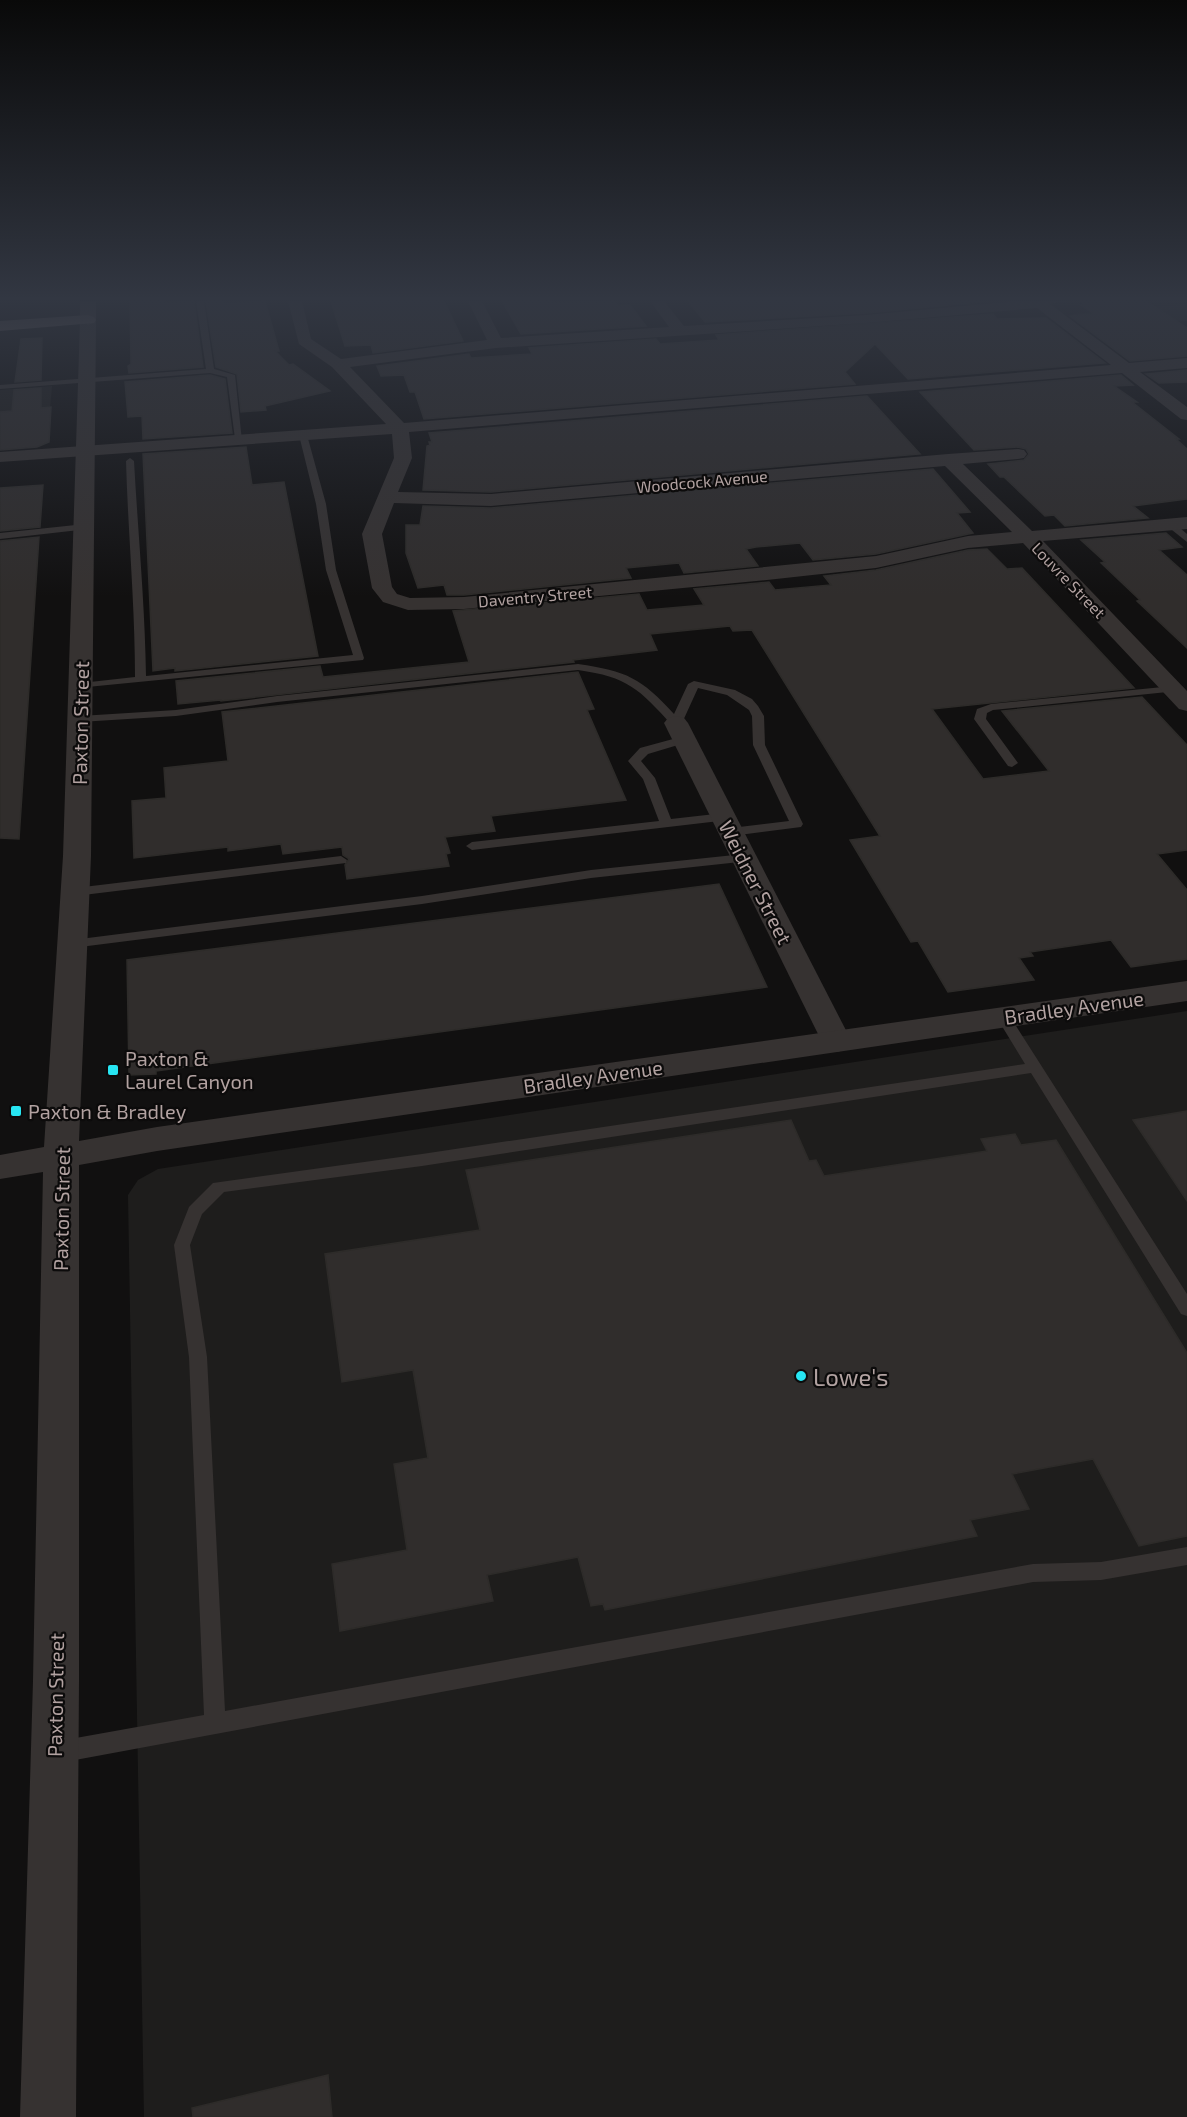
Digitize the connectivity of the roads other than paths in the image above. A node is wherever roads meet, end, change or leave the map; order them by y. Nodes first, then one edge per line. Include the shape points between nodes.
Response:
1 (88, 400) edge
2 (234, 400) edge
3 (373, 400) edge
4 (741, 400) edge
5 (1167, 400) edge
6 (1187, 415) edge
7 (400, 428) junction
8 (303, 435) junction
9 (239, 439) junction
10 (87, 450) junction
11 (1018, 454) dead end
12 (0, 457) edge
13 (948, 459) junction
14 (130, 461) dead end
15 (386, 497) junction
16 (1179, 523) edge
17 (85, 527) junction
18 (0, 536) edge
19 (1028, 537) junction
20 (1187, 539) edge
21 (141, 680) junction
22 (81, 686) junction
23 (1180, 696) edge
24 (80, 719) junction
25 (680, 731) junction
26 (1012, 763) dead end
27 (666, 824) junction
28 (727, 825) junction
29 (472, 846) dead end
30 (744, 858) junction
31 (341, 860) dead end
32 (75, 892) junction
33 (72, 944) junction
34 (1187, 991) edge
35 (1004, 1017) junction
36 (837, 1042) junction
37 (1036, 1067) junction
38 (61, 1156) junction
39 (0, 1167) edge
40 (1187, 1309) edge
41 (1187, 1556) edge
42 (215, 1724) junction
43 (54, 1753) junction
44 (48, 2117) edge

1 - 10 street, Paxton Street
2 - 9 lane
3 - 7 street
4 - 7 street
5 - 6 street
7 - 8 street
7 - 15 street, Daventry Street via 403,458
8 - 9 street
8 - 21 lane via 321,504 331,570 359,658
9 - 10 street
10 - 12 street
10 - 17 street, Paxton Street
11 - 13 street, Woodcock Avenue
13 - 15 street, Woodcock Avenue via 491,500
13 - 19 street, Louvre Street
14 - 21 lane
15 - 19 street, Daventry Street via 372,534 382,588 390,598 408,604 464,603 767,574 876,562 968,543
16 - 19 street, Daventry Street
16 - 20 lane
17 - 18 lane
17 - 22 street, Paxton Street
19 - 23 street, Louvre Street
21 - 22 lane
22 - 24 street, Paxton Street
23 - 26 lane via 991,707 981,711 980,719
24 - 25 lane via 176,713 578,667 631,678
24 - 32 street, Paxton Street
25 - 27 lane via 634,761 649,778
25 - 28 street, Weidner Street
25 - 28 lane via 694,684 742,698 754,708 759,745 796,824
27 - 28 lane
27 - 29 lane
28 - 30 street, Weidner Street
30 - 33 lane via 591,874 422,900
30 - 36 street, Weidner Street
31 - 32 lane
32 - 33 street, Paxton Street
33 - 38 street, Paxton Street
34 - 35 street, Bradley Avenue
35 - 36 street, Bradley Avenue
35 - 37 lane
36 - 38 street, Bradley Avenue
37 - 40 lane
37 - 42 lane via 219,1187 195,1211 182,1245 198,1357
38 - 39 street, Bradley Avenue
38 - 43 street, Paxton Street
41 - 42 lane via 1101,1571 1033,1574
42 - 43 lane
43 - 44 street, Paxton Street

